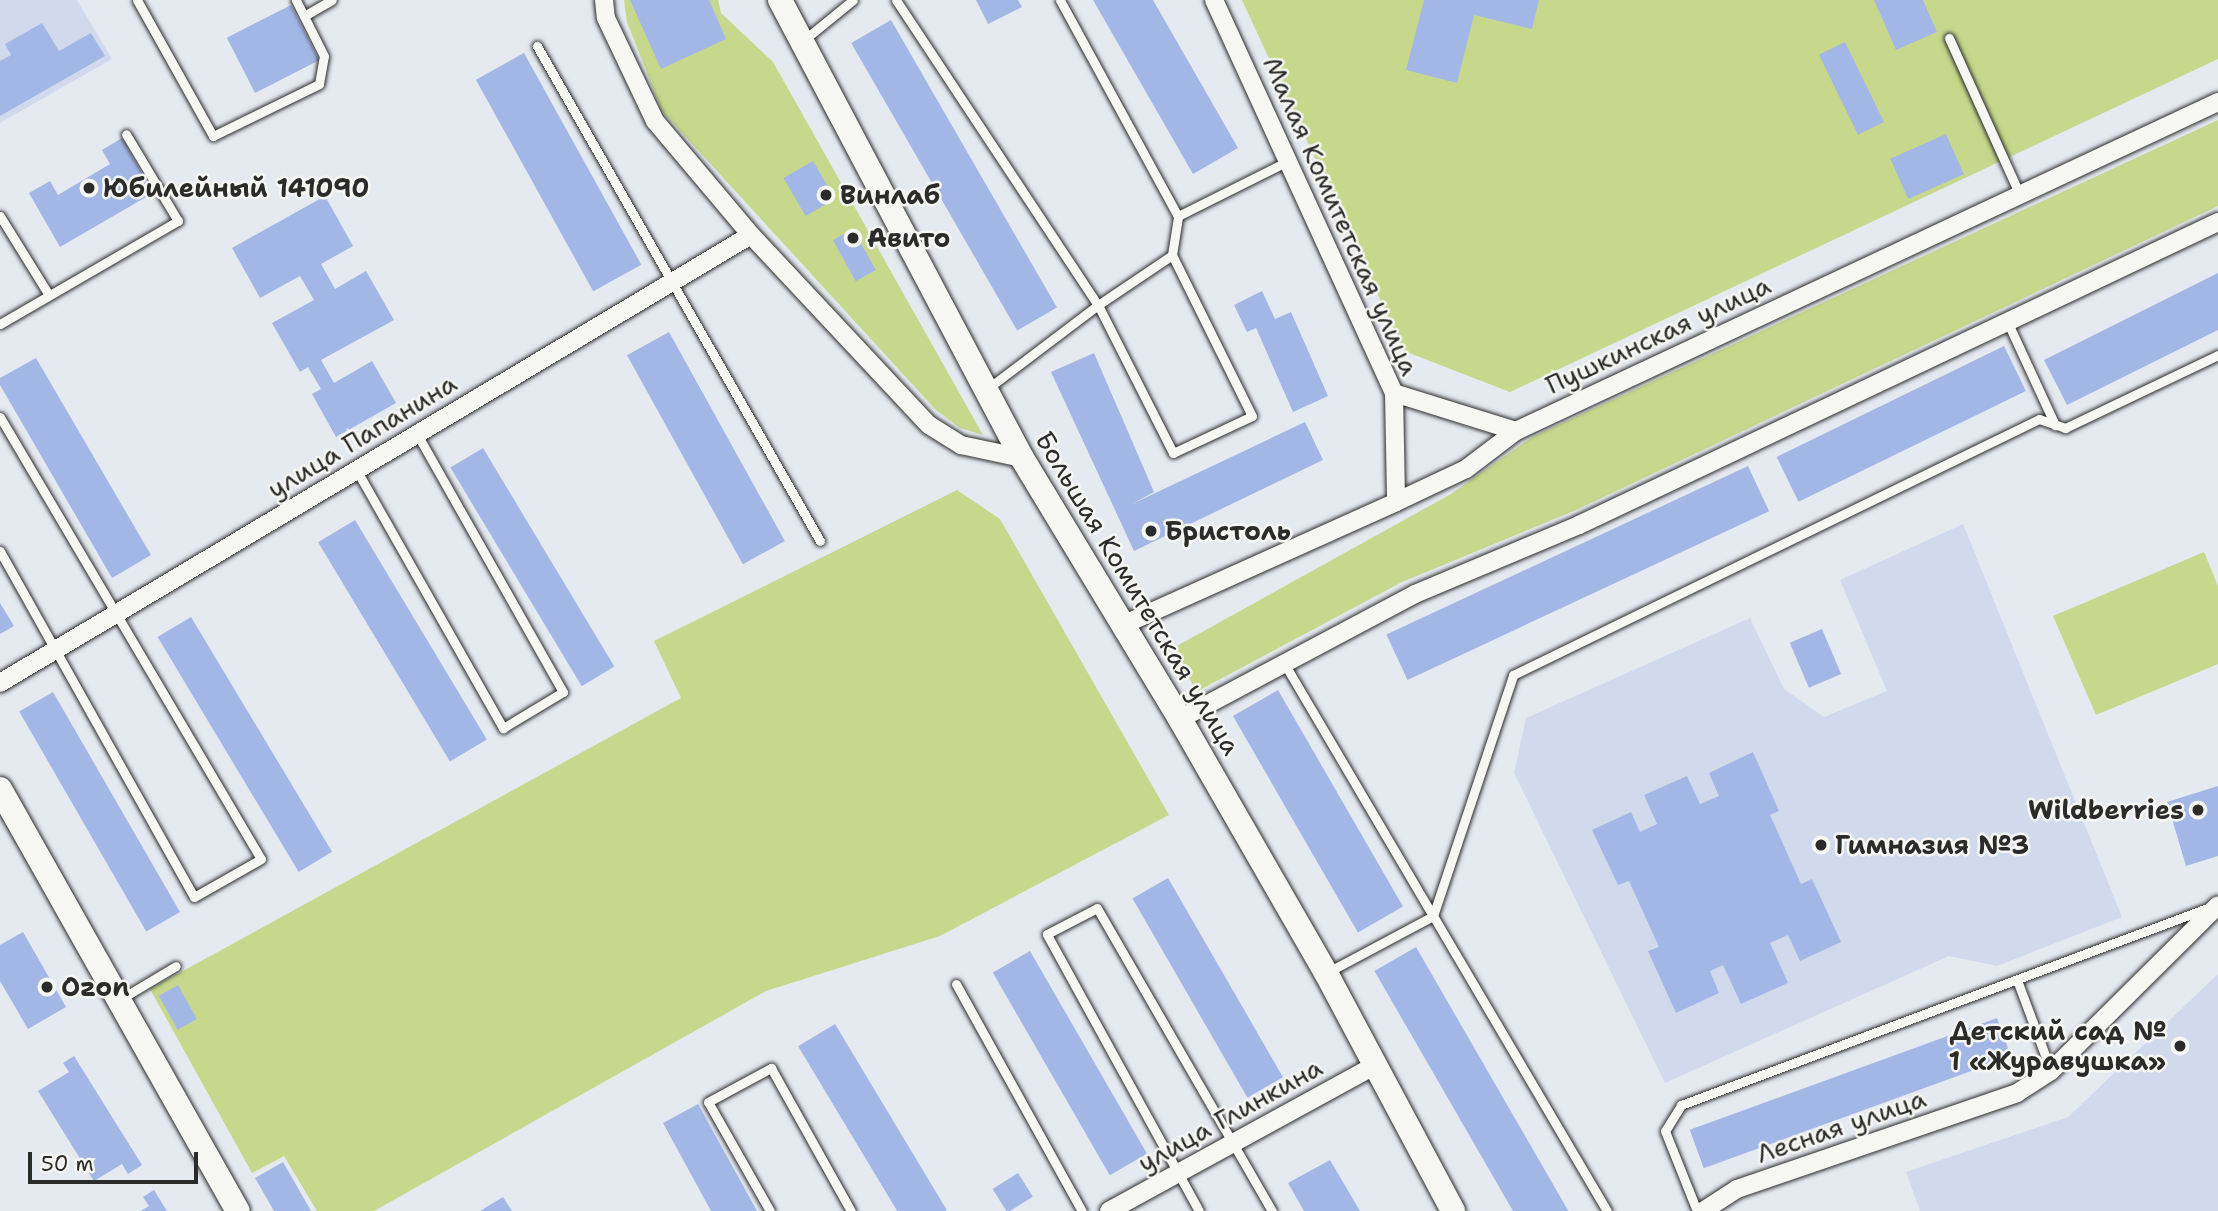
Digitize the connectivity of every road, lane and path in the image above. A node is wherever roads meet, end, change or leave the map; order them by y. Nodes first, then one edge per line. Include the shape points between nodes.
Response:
1 (137, 0) edge
2 (296, 0) edge
3 (332, 0) edge
4 (604, 0) edge
5 (780, 0) edge
6 (853, 0) edge
7 (897, 0) edge
8 (1060, 0) edge
9 (1214, 0) edge
10 (304, 16) junction
11 (1949, 38) dead end
12 (804, 40) junction
13 (537, 46) dead end
14 (2218, 102) edge
15 (126, 134) dead end
16 (1288, 161) junction
17 (2021, 195) junction
18 (1178, 215) junction
19 (0, 216) edge
20 (2218, 222) edge
21 (751, 235) junction
22 (1172, 255) junction
23 (672, 282) junction
24 (49, 295) junction
25 (1098, 304) junction
26 (2006, 320) junction
27 (0, 324) edge
28 (2218, 355) edge
29 (986, 390) junction
30 (1394, 393) junction
31 (0, 417) edge
32 (2055, 425) junction
33 (1516, 431) junction
34 (417, 434) junction
35 (1022, 458) junction
36 (357, 471) junction
37 (1396, 502) junction
38 (820, 541) dead end
39 (0, 551) edge
40 (115, 613) junction
41 (1125, 624) junction
42 (55, 650) junction
43 (1284, 663) junction
44 (0, 682) edge
45 (1180, 719) junction
46 (0, 789) edge
47 (2218, 904) edge
48 (1433, 916) junction
49 (176, 966) dead end
50 (1326, 973) junction
51 (2017, 979) junction
52 (956, 984) dead end
53 (118, 1001) junction
54 (1376, 1065) junction
55 (2051, 1071) junction
56 (1233, 1143) junction
57 (1178, 1174) junction
58 (238, 1211) edge
59 (770, 1211) edge
60 (851, 1211) edge
61 (1083, 1211) edge
62 (1109, 1211) edge
63 (1199, 1211) edge
64 (1272, 1211) edge
65 (1453, 1211) edge
66 (1607, 1211) edge
67 (1697, 1211) edge
68 (1703, 1211) edge

1 - 10 lane via 213,136 319,84 324,56
2 - 10 lane
3 - 10 lane
4 - 21 street via 606,18 656,121
5 - 12 street, Большая Комитетская улица
6 - 12 lane
7 - 25 lane
8 - 18 lane
9 - 16 street, Малая Комитетская улица
11 - 17 lane
12 - 29 street, Большая Комитетская улица
13 - 23 lane
14 - 17 street, Пушкинская улица
15 - 24 lane via 178,221
16 - 18 lane
16 - 30 street, Малая Комитетская улица
17 - 33 street, Пушкинская улица
18 - 22 lane
19 - 24 lane
20 - 26 street
21 - 23 street, улица Папанина
21 - 35 street via 929,425 961,444
22 - 25 lane
22 - 25 lane via 1252,416 1173,453
23 - 34 street, улица Папанина
23 - 38 lane
24 - 27 lane
25 - 29 lane
26 - 32 lane
26 - 43 street via 1591,519 1415,594
28 - 32 lane via 2065,428
29 - 35 street, Большая Комитетская улица
30 - 33 street
30 - 37 street, Малая Комитетская улица
31 - 40 lane
32 - 48 lane via 2039,419 1513,675
33 - 37 street, Пушкинская улица via 1465,469
34 - 36 street, улица Папанина
34 - 36 lane via 564,692 503,728
35 - 41 street, Большая Комитетская улица
36 - 40 street, улица Папанина
37 - 41 street, Пушкинская улица
39 - 42 lane
40 - 42 street, улица Папанина
40 - 42 lane via 261,859 194,897
41 - 45 street, Большая Комитетская улица
42 - 44 street, улица Папанина
43 - 45 street
43 - 48 lane
45 - 50 street, Большая Комитетская улица
46 - 53 street
47 - 51 lane
47 - 55 street, Лесная улица
48 - 50 lane
48 - 66 lane
49 - 53 lane
50 - 54 street, Большая Комитетская улица
51 - 55 lane
51 - 67 lane via 1681,1105 1665,1131
52 - 61 lane
53 - 58 street
54 - 56 street, улица Глинкина
54 - 65 street, Большая Комитетская улица
55 - 68 street, Лесная улица via 2017,1093 1737,1189
56 - 57 street, улица Глинкина
56 - 57 lane via 1097,908 1048,934
56 - 64 lane
57 - 62 street, улица Глинкина
57 - 63 lane
59 - 60 lane via 708,1102 771,1068

